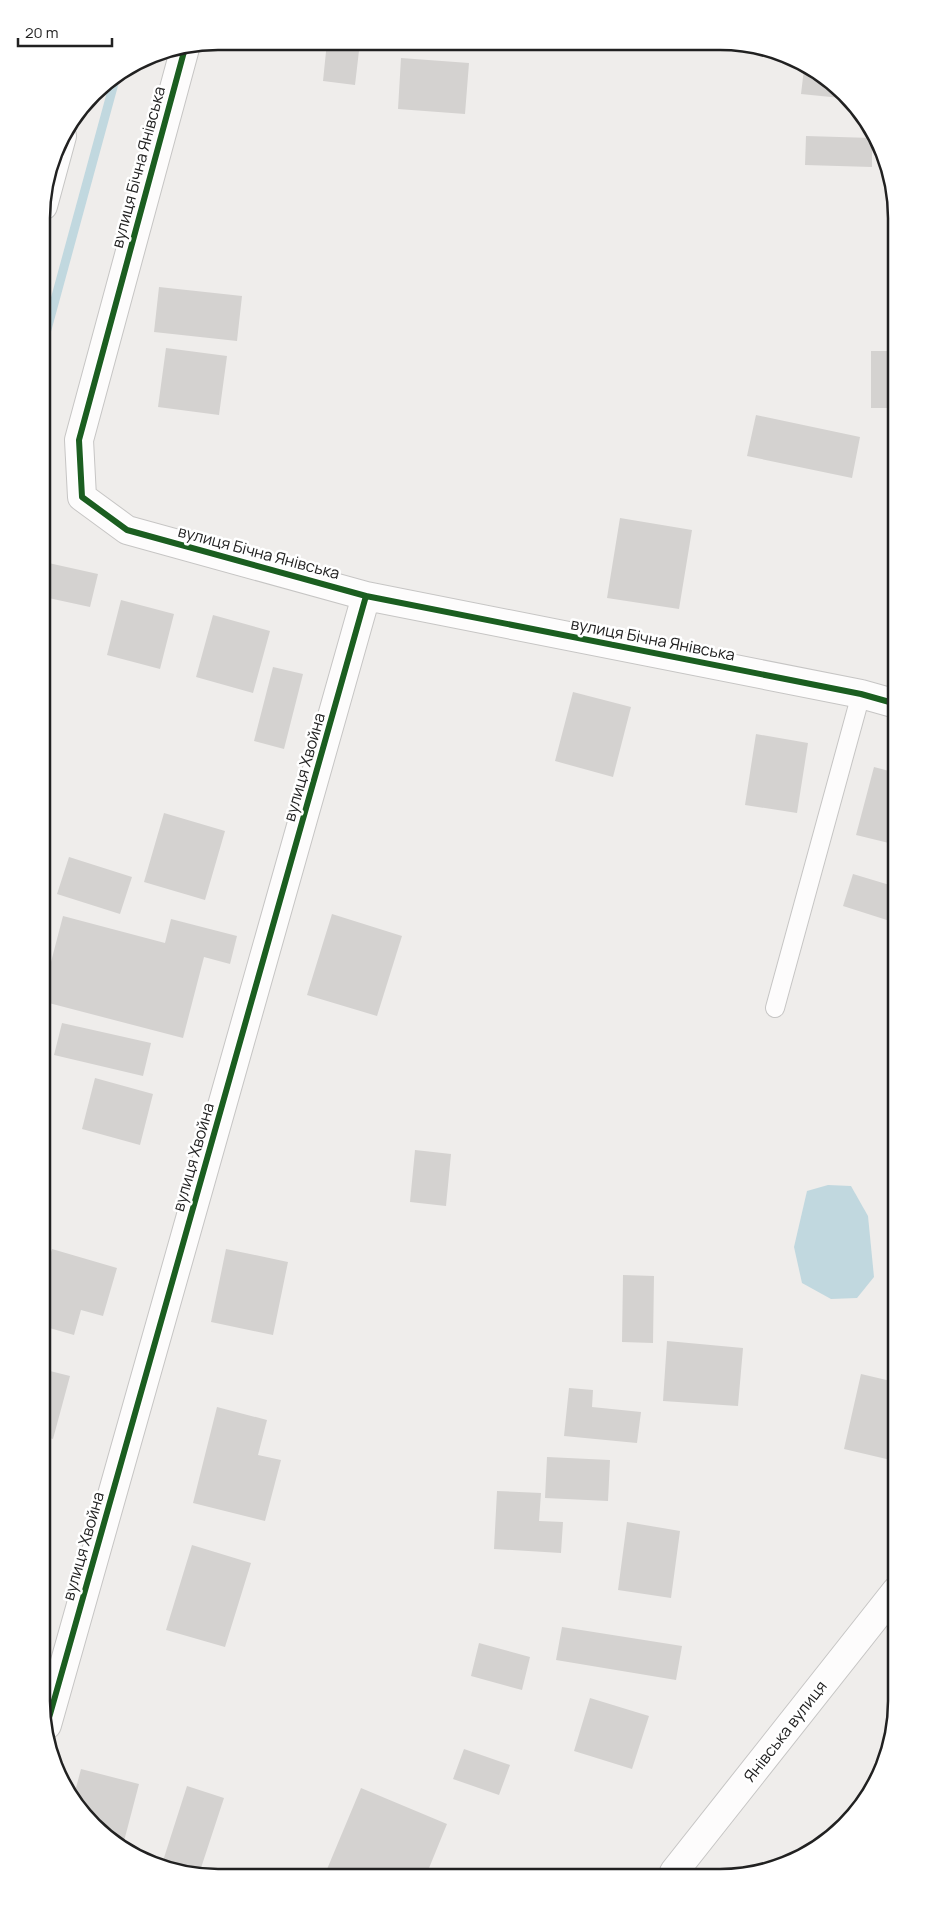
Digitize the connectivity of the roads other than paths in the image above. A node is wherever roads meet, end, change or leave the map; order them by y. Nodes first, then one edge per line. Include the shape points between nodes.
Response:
1 (184, 53) edge
2 (366, 596) junction
3 (861, 694) junction
4 (888, 702) edge
5 (775, 1008) dead end
6 (888, 1601) edge
7 (50, 1714) edge
8 (676, 1869) edge

1 - 2 street, вулиця Бічна Янівська via 79,440 82,497 127,530
2 - 3 street, вулиця Бічна Янівська
2 - 7 street, вулиця Хвойна
3 - 4 street, вулиця Бічна Янівська
3 - 5 lane
6 - 8 street, Янівська вулиця

